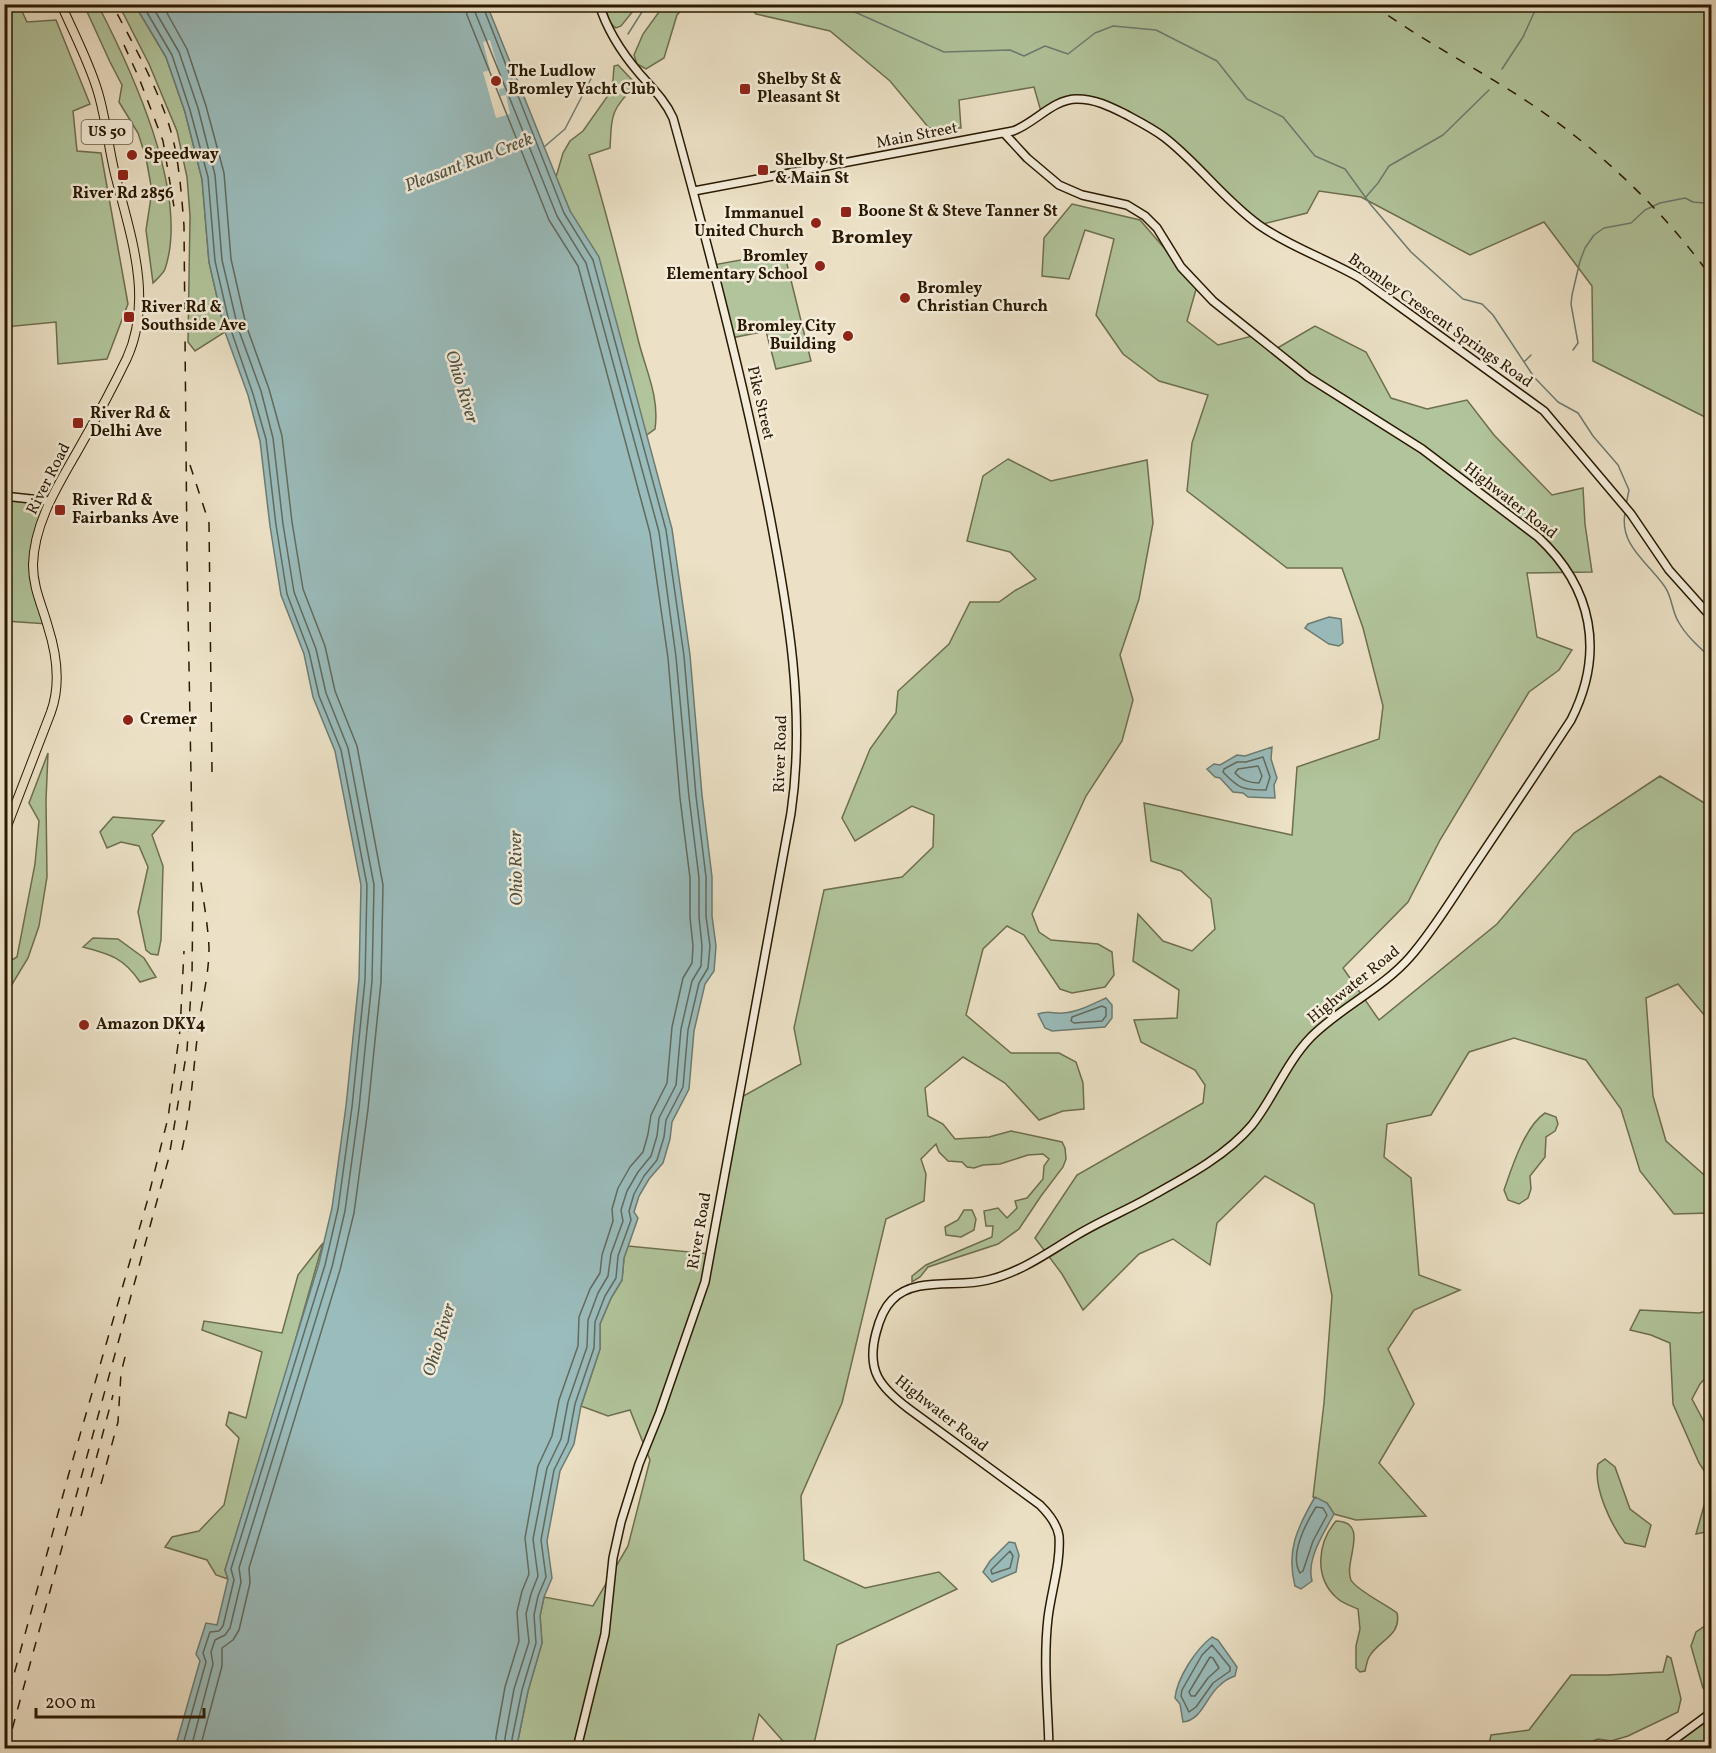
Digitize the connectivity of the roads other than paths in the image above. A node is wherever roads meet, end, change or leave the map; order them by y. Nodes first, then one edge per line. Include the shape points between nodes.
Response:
1 (61, 4) edge
2 (599, 4) edge
3 (1004, 133) junction
4 (694, 191) junction
5 (4, 496) edge
6 (49, 501) junction
7 (1712, 618) edge
8 (796, 705) joint
9 (4, 834) edge
10 (1712, 1712) edge
11 (577, 1749) edge
12 (1049, 1749) edge
13 (1663, 1749) edge

1 - 6 main road, River Road / US 50 via 104,114 139,277 140,311 127,358
2 - 4 street, Pike Street via 615,41 671,113
3 - 4 street, Main Street
3 - 7 street, Bromley Crescent Springs Road via 1019,129 1063,101 1074,99 1110,106 1149,127 1259,225 1360,278 1544,411 1631,514 1669,570
3 - 12 street, Highwater Road via 1059,185 1082,195 1127,205 1145,216 1181,267 1214,301 1308,377 1422,449 1538,537 1574,581 1591,639 1585,687 1571,720 1416,950 1398,970 1312,1036 1239,1139 1200,1167 1081,1232 1030,1265 986,1281 908,1289 890,1302 880,1318 872,1354 882,1385 1040,1504 1055,1523 1058,1554 1046,1643
4 - 8 street, Pike Street via 761,470 790,632
5 - 6 street
6 - 9 main road, River Road / US 50 via 37,535 34,585 54,647 56,696
8 - 11 street, River Road via 791,813 705,1282 621,1522 605,1634
10 - 13 street

